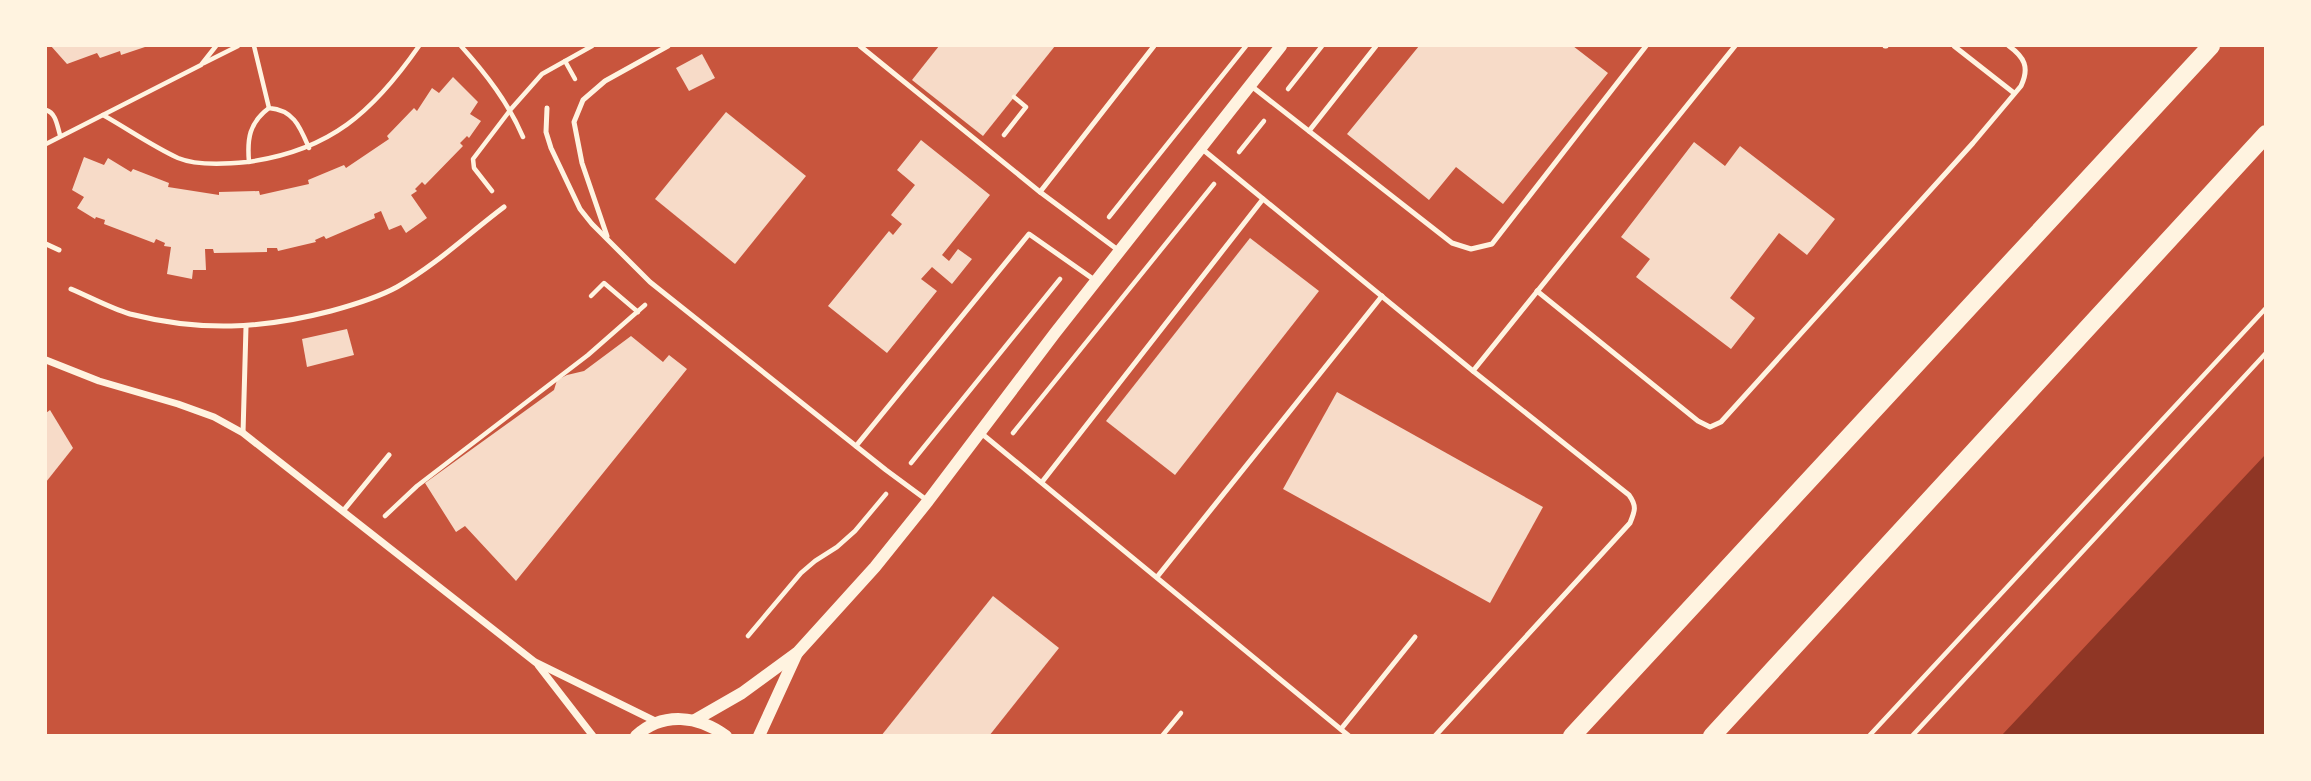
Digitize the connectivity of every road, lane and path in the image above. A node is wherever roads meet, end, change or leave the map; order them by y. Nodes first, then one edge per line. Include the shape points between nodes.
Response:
1 (216, 46) edge
2 (238, 46) edge
3 (254, 46) edge
4 (419, 46) edge
5 (592, 46) edge
6 (668, 46) edge
7 (860, 46) edge
8 (1154, 46) edge
9 (1246, 46) edge
10 (1281, 46) edge
11 (1322, 46) edge
12 (1376, 46) edge
13 (1646, 46) edge
14 (1735, 46) edge
15 (1954, 46) edge
16 (2009, 46) edge
17 (2211, 46) edge
18 (201, 65) junction
19 (1250, 85) junction
20 (2014, 93) junction
21 (1014, 97) dead end
22 (1276, 105) junction
23 (269, 108) junction
24 (547, 108) dead end
25 (46, 110) edge
26 (103, 115) junction
27 (1309, 131) junction
28 (2266, 134) edge
29 (60, 135) junction
30 (46, 144) edge
31 (309, 148) junction
32 (1201, 148) junction
33 (990, 152) junction
34 (249, 162) junction
35 (1227, 168) junction
36 (1040, 192) junction
37 (1263, 199) junction
38 (504, 207) joint
39 (1096, 233) junction
40 (608, 239) junction
41 (46, 244) edge
42 (59, 250) dead end
43 (1120, 252) junction
44 (1072, 263) junction
45 (1096, 281) junction
46 (71, 289) dead end
47 (1537, 291) junction
48 (591, 296) dead end
49 (1381, 296) junction
50 (645, 305) dead end
51 (2266, 308) edge
52 (638, 312) junction
53 (246, 327) junction
54 (2266, 353) edge
55 (46, 360) edge
56 (1473, 371) junction
57 (980, 432) junction
58 (243, 433) junction
59 (856, 446) junction
60 (1001, 449) junction
61 (389, 456) dead end
62 (898, 479) junction
63 (1042, 482) junction
64 (928, 501) junction
65 (344, 511) junction
66 (369, 531) junction
67 (1157, 577) junction
68 (748, 635) dead end
69 (1415, 637) dead end
70 (798, 652) junction
71 (535, 662) junction
72 (1181, 713) dead end
73 (695, 720) junction
74 (657, 722) junction
75 (1341, 729) junction
76 (593, 736) edge
77 (636, 736) edge
78 (726, 736) edge
79 (760, 736) edge
80 (1162, 736) edge
81 (1349, 736) edge
82 (1435, 736) edge
83 (1572, 736) edge
84 (1712, 736) edge
85 (1869, 736) edge
86 (1913, 736) edge

1 - 18 path
2 - 18 path
3 - 23 path
4 - 31 path via 388,89 348,125
5 - 38 path via 542,74 473,159 474,168
6 - 40 lane via 605,81 583,100 574,122 582,163
7 - 33 lane
8 - 36 lane
9 - 39 path
10 - 19 street
11 - 22 path
12 - 27 lane
13 - 27 lane via 1492,244 1471,249 1451,243
14 - 47 lane
15 - 20 lane
16 - 20 lane via 2026,67
17 - 83 main road
18 - 26 path
19 - 22 lane
19 - 32 street
20 - 47 lane via 1721,422 1710,427
21 - 33 path via 1026,107
22 - 27 lane
22 - 35 path
23 - 31 path via 293,117
23 - 34 path via 249,133
24 - 40 lane via 546,132 559,166 580,209
25 - 29 path via 54,116
26 - 29 path
26 - 34 path via 180,159 225,165
28 - 84 main road
29 - 30 path
31 - 34 path
32 - 35 lane
32 - 43 street
33 - 36 lane
35 - 37 lane
35 - 60 path
36 - 39 lane
37 - 49 lane
37 - 63 lane
38 - 53 lane via 450,252 396,288 305,318
39 - 43 lane
40 - 59 lane via 650,282
41 - 42 lane
43 - 45 street
44 - 45 lane
44 - 59 lane via 1029,234
44 - 62 path
45 - 57 street
46 - 53 lane via 128,313
47 - 56 lane
48 - 52 path via 604,282
49 - 56 lane
49 - 67 lane
50 - 52 path
51 - 85 path
52 - 66 path via 417,486
53 - 58 lane
54 - 86 path
55 - 58 street via 99,382 178,404
56 - 82 lane via 1629,495 1635,512 1573,587
57 - 60 lane
57 - 64 street
58 - 65 street
59 - 62 lane
60 - 63 lane
61 - 65 lane
62 - 64 lane
62 - 68 path via 855,531 801,573
63 - 67 lane
64 - 70 street
65 - 66 street
66 - 71 street
67 - 75 lane
69 - 75 lane
70 - 73 street
70 - 79 street
71 - 74 street
71 - 76 street
72 - 80 path
73 - 74 street
73 - 78 street
74 - 77 street
75 - 81 lane

